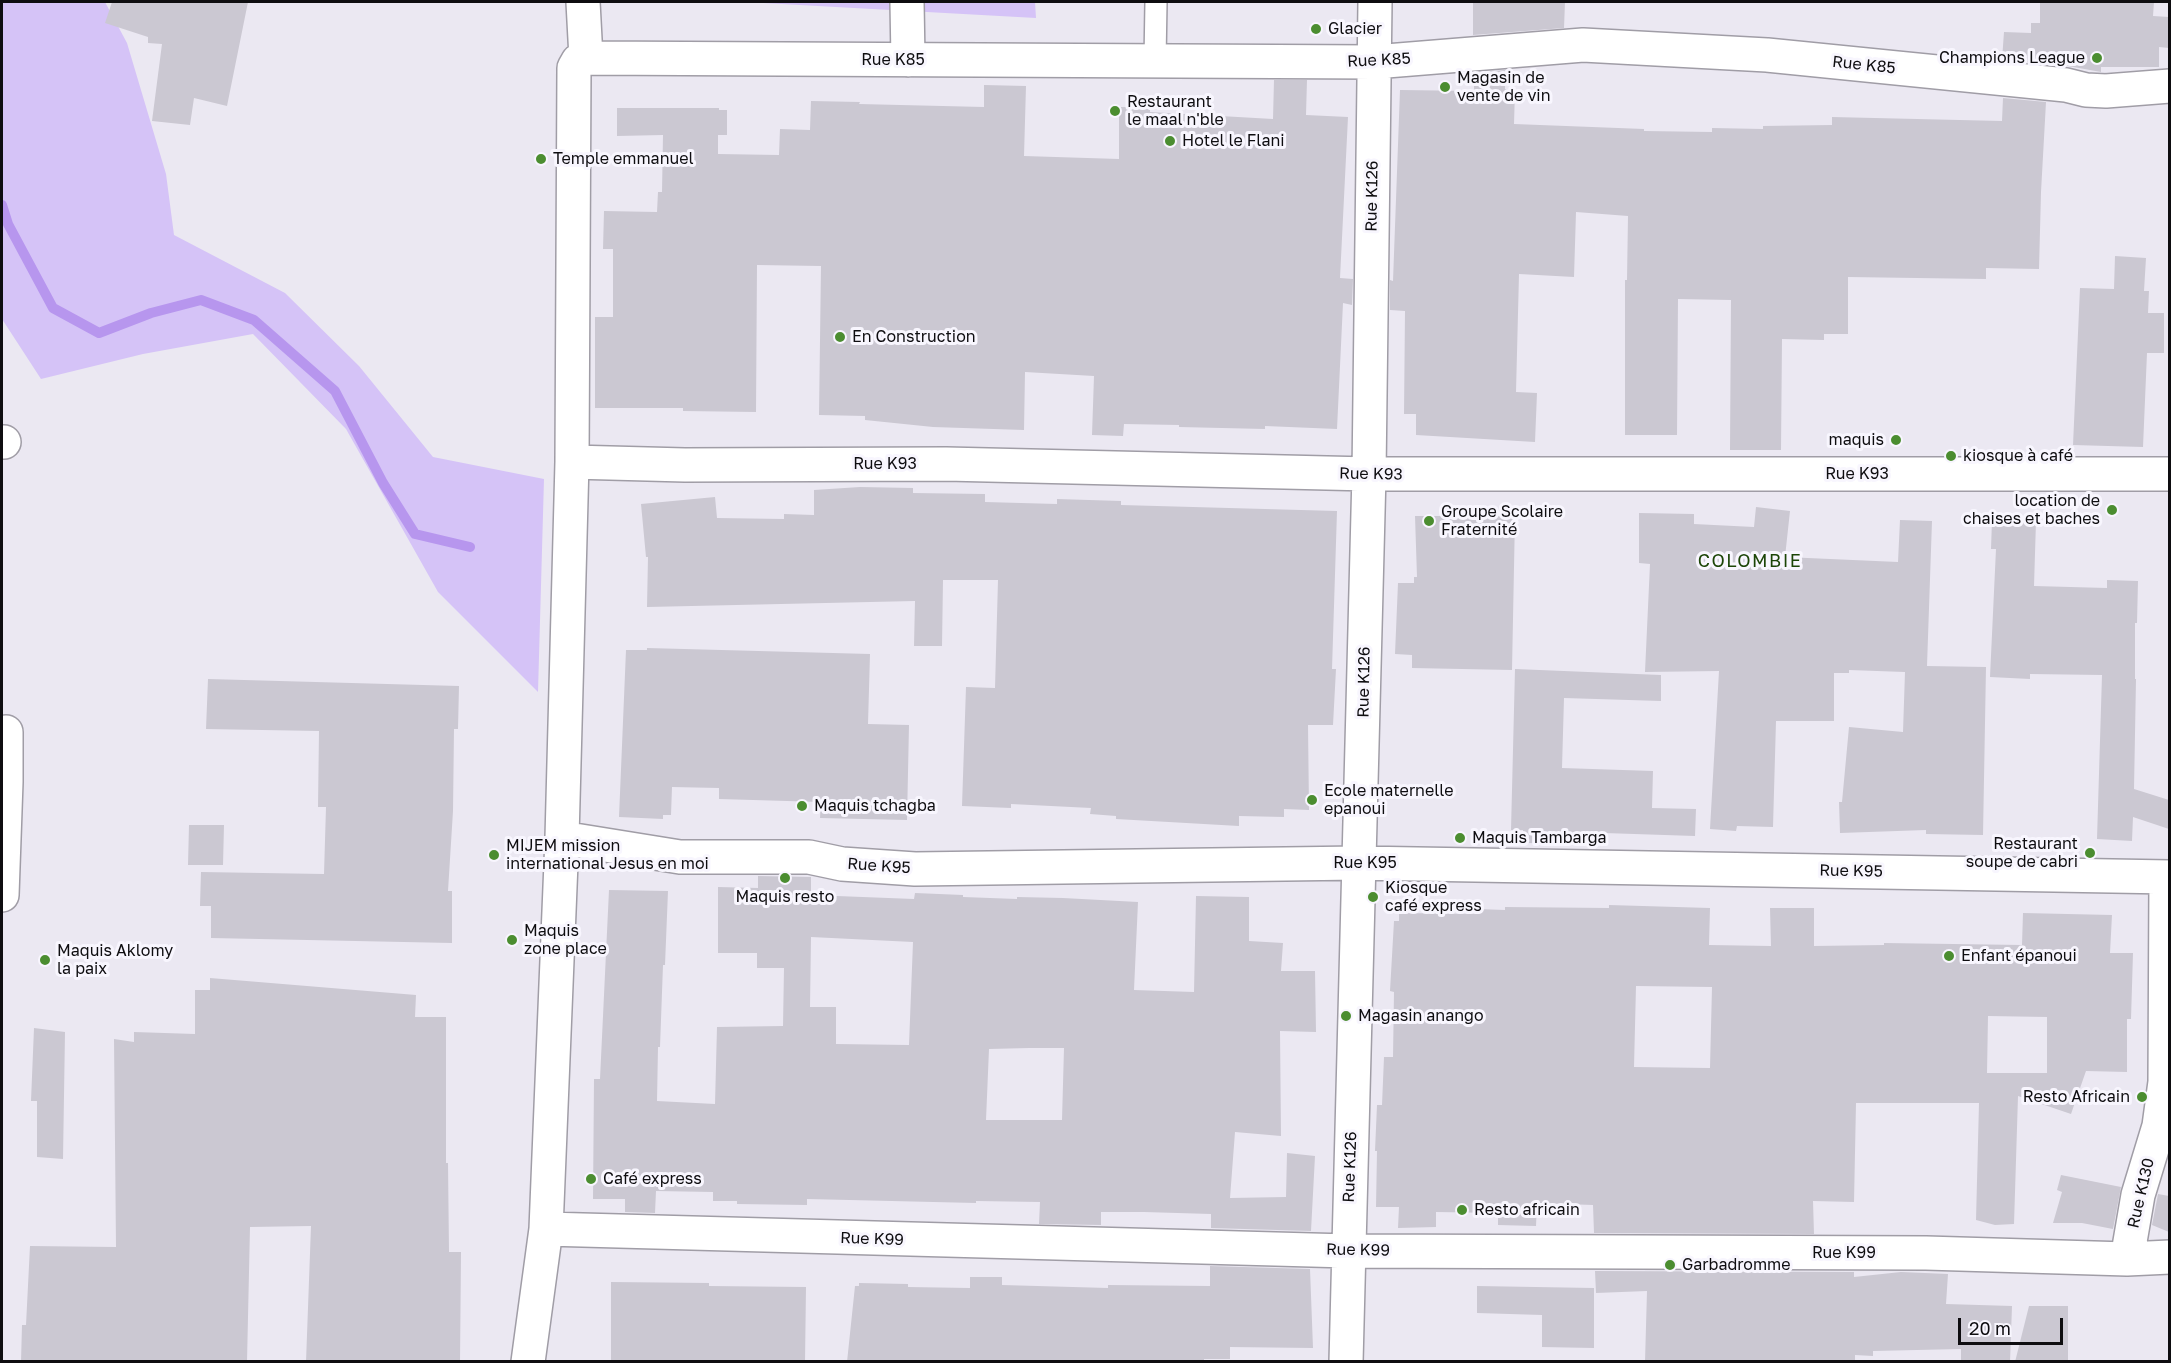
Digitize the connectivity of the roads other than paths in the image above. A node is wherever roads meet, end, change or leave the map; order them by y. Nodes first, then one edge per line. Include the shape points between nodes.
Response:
1 (583, 2) edge
2 (907, 2) edge
3 (1156, 2) edge
4 (1375, 2) edge
5 (586, 58) junction
6 (908, 60) junction
7 (1155, 62) junction
8 (1374, 62) junction
9 (2169, 86) edge
10 (572, 462) junction
11 (1368, 474) junction
12 (2169, 474) edge
13 (6, 732) dead end
14 (562, 838) junction
15 (1359, 863) junction
16 (2168, 877) edge
17 (2, 895) edge
18 (546, 1229) junction
19 (1348, 1251) junction
20 (2169, 1257) edge
21 (2127, 1259) junction
22 (528, 1362) edge
23 (1346, 1362) edge

1 - 5 street
2 - 6 street
3 - 7 lane
4 - 8 street, Rue K126
5 - 6 street, Rue K85
5 - 10 street via 574,68
6 - 7 street, Rue K85
7 - 8 street, Rue K85
8 - 9 street, Rue K85 via 1583,45 1767,55 2086,90
8 - 11 street, Rue K126
10 - 11 street, Rue K93 via 946,464
10 - 14 street
11 - 12 street, Rue K93
11 - 15 street, Rue K126
13 - 17 street
14 - 15 street, Rue K95 via 680,856 809,857 842,864 915,869
14 - 18 street
15 - 16 street, Rue K95
15 - 19 street, Rue K126
16 - 21 street, Rue K130 via 2165,1082 2159,1126 2138,1196
18 - 19 street, Rue K99
18 - 22 street
19 - 21 street, Rue K99 via 1926,1253
19 - 23 street, Rue K126
20 - 21 street, Rue K99

